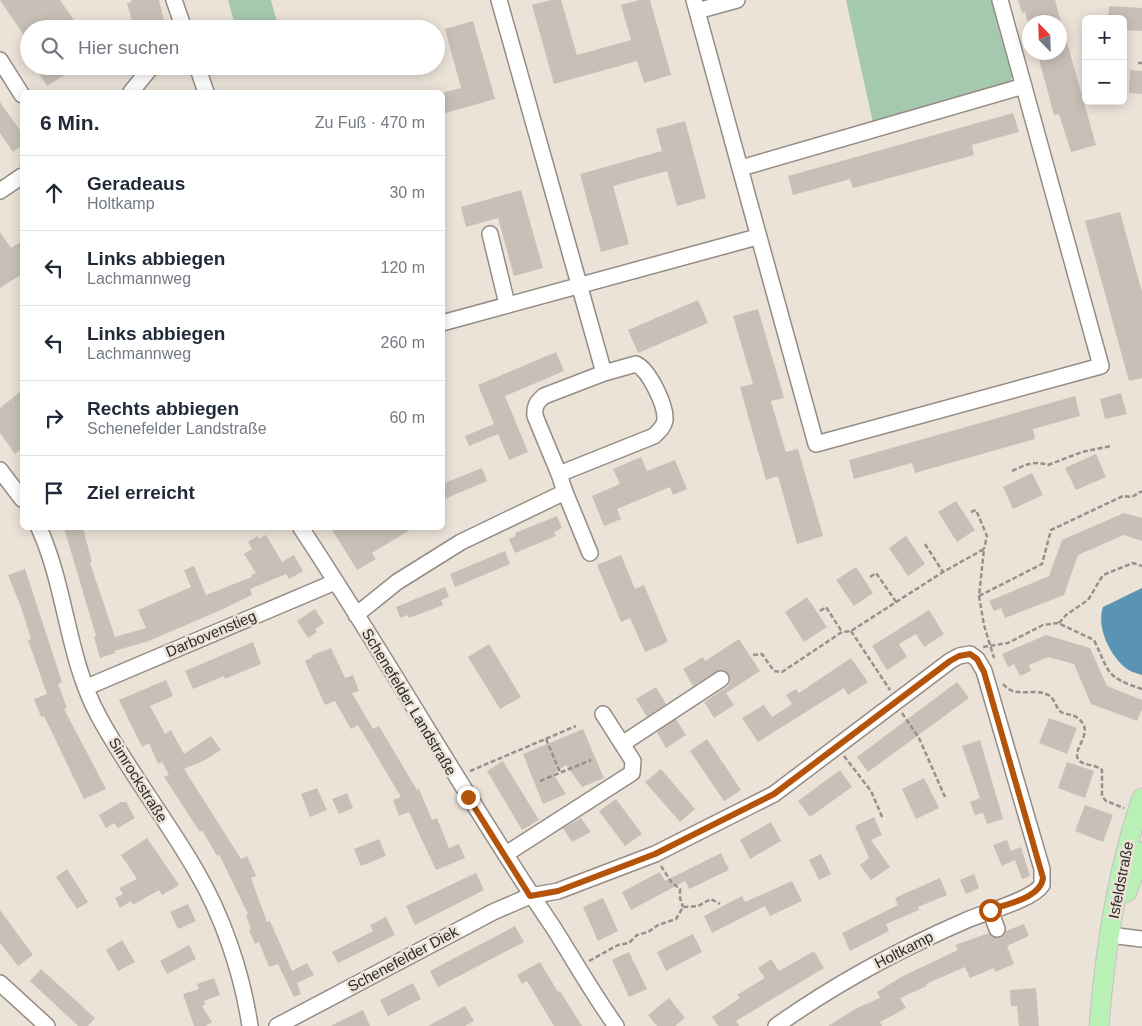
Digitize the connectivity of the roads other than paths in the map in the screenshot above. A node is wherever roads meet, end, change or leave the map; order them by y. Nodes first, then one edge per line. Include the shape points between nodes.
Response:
1 (174, 0) edge
2 (499, 0) edge
3 (737, 0) edge
4 (1000, 0) edge
5 (696, 5) edge
6 (181, 20) edge
7 (0, 60) edge
8 (145, 75) edge
9 (200, 75) edge
10 (1024, 86) junction
11 (133, 90) edge
12 (205, 90) edge
13 (20, 92) edge
14 (741, 168) junction
15 (20, 177) edge
16 (0, 191) edge
17 (490, 234) dead end
18 (757, 237) junction
19 (579, 285) junction
20 (508, 304) junction
21 (445, 322) edge
22 (604, 372) junction
23 (0, 470) edge
24 (559, 474) junction
25 (565, 492) junction
26 (20, 497) edge
27 (40, 530) edge
28 (303, 530) edge
29 (590, 553) dead end
30 (335, 582) junction
31 (356, 615) junction
32 (721, 679) dead end
33 (86, 687) junction
34 (603, 714) dead end
35 (622, 744) junction
36 (1142, 798) edge
37 (1142, 852) edge
38 (506, 854) junction
39 (1040, 889) joint
40 (530, 896) junction
41 (990, 910) junction
42 (997, 928) dead end
43 (1110, 935) junction
44 (1142, 939) edge
45 (0, 983) edge
46 (47, 1026) edge
47 (250, 1026) edge
48 (277, 1026) edge
49 (616, 1026) edge
50 (776, 1026) edge
51 (1099, 1026) edge

1 - 6 street
2 - 19 street
3 - 5 street
4 - 10 street
5 - 14 street
7 - 13 street
8 - 11 street
9 - 12 street
10 - 14 street
10 - 18 street via 1101,366 816,444
14 - 18 street
15 - 16 street
17 - 20 street
18 - 19 street
19 - 20 street
19 - 22 street
20 - 21 street
22 - 24 street via 544,396 534,408
22 - 24 street via 636,364 644,368 665,421 654,436
23 - 26 street
24 - 25 street
25 - 29 street
25 - 31 street via 461,542 397,582
27 - 33 street, Simrockstraße
28 - 30 street, Schenefelder Landstraße
30 - 31 street, Schenefelder Landstraße
30 - 33 street, Darbovenstieg
31 - 38 street, Schenefelder Landstraße
32 - 35 street
33 - 47 street, Simrockstraße via 97,714 195,869 212,903 238,975
34 - 35 street
35 - 38 street via 633,761 632,773
36 - 43 main road, Isfeldstraße via 1128,838
37 - 43 main road, Isfeldstraße
38 - 40 street, Schenefelder Landstraße
39 - 40 street, Schenefelder Diek via 1042,869 984,672 970,654 959,656 893,697 837,747 774,794 655,854 558,891
39 - 41 street, Holtkamp
40 - 48 street, Schenefelder Diek via 493,912
40 - 49 street, Schenefelder Landstraße
41 - 42 street
41 - 50 street, Holtkamp via 871,967
43 - 44 street
43 - 51 main road, Isfeldstraße
45 - 46 street

